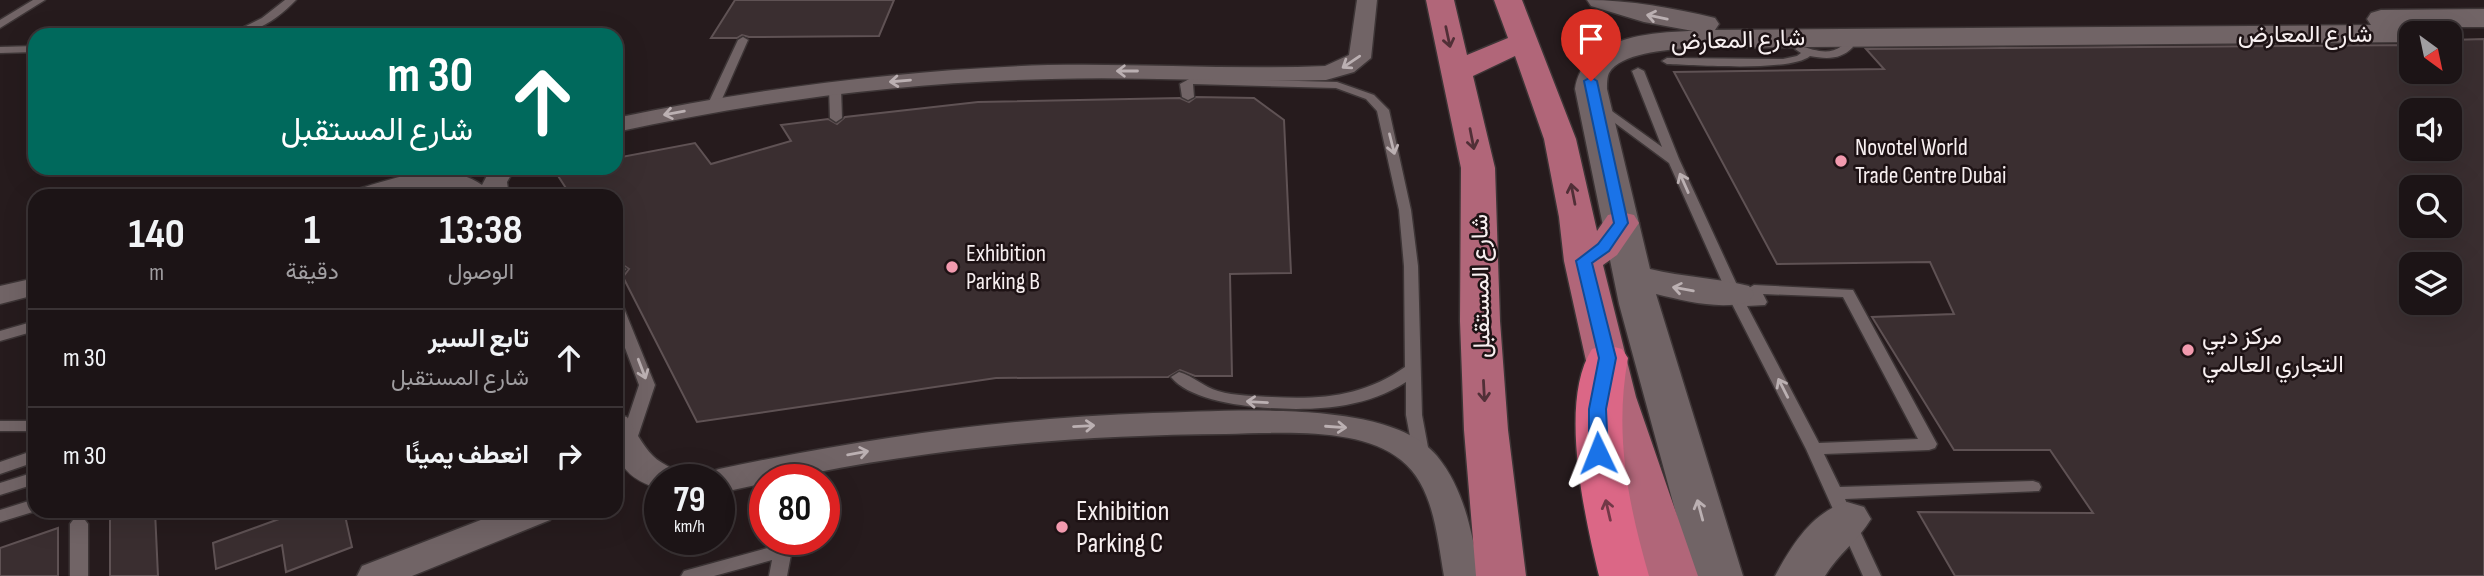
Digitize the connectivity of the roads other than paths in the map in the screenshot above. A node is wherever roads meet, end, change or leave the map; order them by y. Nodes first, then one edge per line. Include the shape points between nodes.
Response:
1 (40, 0) edge
2 (291, 0) edge
3 (1367, 0) edge
4 (1440, 0) edge
5 (1508, 0) edge
6 (1601, 0) edge
7 (2484, 18) edge
8 (0, 26) edge
9 (248, 28) edge
10 (2399, 33) edge
11 (2462, 33) edge
12 (2484, 33) edge
13 (743, 40) dead end
14 (1524, 43) junction
15 (1798, 45) junction
16 (28, 49) edge
17 (0, 50) edge
18 (1667, 61) dead end
19 (1638, 71) dead end
20 (1456, 73) junction
21 (835, 88) junction
22 (1188, 97) dead end
23 (1594, 103) junction
24 (713, 106) junction
25 (836, 118) dead end
26 (623, 124) edge
27 (1674, 161) junction
28 (386, 189) edge
29 (470, 189) edge
30 (1621, 223) junction
31 (1583, 261) junction
32 (1632, 276) junction
33 (28, 288) edge
34 (0, 295) edge
35 (1736, 298) junction
36 (623, 324) edge
37 (28, 328) edge
38 (0, 336) edge
39 (1607, 358) junction
40 (1415, 368) junction
41 (1179, 377) dead end
42 (0, 426) edge
43 (28, 426) edge
44 (623, 433) edge
45 (623, 437) edge
46 (1814, 449) junction
47 (28, 458) edge
48 (1424, 462) junction
49 (828, 464) edge
50 (0, 468) edge
51 (644, 468) edge
52 (28, 480) edge
53 (2033, 487) dead end
54 (0, 489) edge
55 (1841, 506) junction
56 (28, 507) edge
57 (0, 516) edge
58 (520, 518) edge
59 (79, 524) dead end
60 (752, 555) edge
61 (782, 555) edge
62 (79, 576) edge
63 (375, 576) edge
64 (690, 576) edge
65 (778, 576) edge
66 (1462, 576) edge
67 (1501, 576) edge
68 (1624, 576) edge
69 (1672, 576) edge
70 (1718, 576) edge
71 (1800, 576) edge
72 (1872, 576) edge

1 - 8 lane
2 - 9 lane
3 -> 21 street via 1360,58 1326,73 1050,72
4 -> 20 main road, شارع المستقبل
5 - 14 main road
7 -> 6 street, شارع المعارض via 1734,26 1663,18
10 - 15 street, شارع المعارض via 1904,42 1843,38
11 - 12 street, شارع المعارض
13 - 24 lane
14 - 20 main road
31 -> 14 main road via 1560,139
15 - 18 lane via 1800,59 1783,62
15 - 23 street, شارع المعارض via 1681,40 1632,49 1599,65 1591,81
16 - 17 lane
19 - 27 lane
20 -> 67 main road, شارع المستقبل via 1478,169 1486,430
21 - 24 street
21 - 25 lane
22 -> 40 lane via 1186,84 1191,81 1324,83 1360,92 1378,103 1385,116 1405,210
23 - 27 lane
23 - 30 street, شارع المعارض
24 -> 26 street
35 -> 27 lane
28 - 29 street via 433,181
30 - 31 main road via 1604,247
30 - 32 street, شارع المعارض
31 - 39 main road
35 -> 32 street
70 -> 32 street, شارع المعارض
33 - 34 street
46 -> 35 lane
35 - 46 lane via 1760,302 1754,289 1848,293 1929,444
36 -> 44 lane via 647,385
37 - 38 lane
68 -> 39 highway via 1597,438 1597,409
39 - 69 main road
40 -> 41 lane via 1366,396 1322,405 1223,398 1204,393
40 - 48 lane via 1414,415
42 - 43 lane
45 - 51 street
46 - 55 lane
47 - 50 lane
49 -> 48 street via 915,443 998,433 1203,423 1367,431 1399,443
48 - 66 street via 1451,516
52 - 54 lane
53 - 55 lane
55 - 71 street
55 - 72 lane
56 - 57 lane
58 - 63 street
59 - 62 lane
60 - 64 lane
61 - 65 lane

